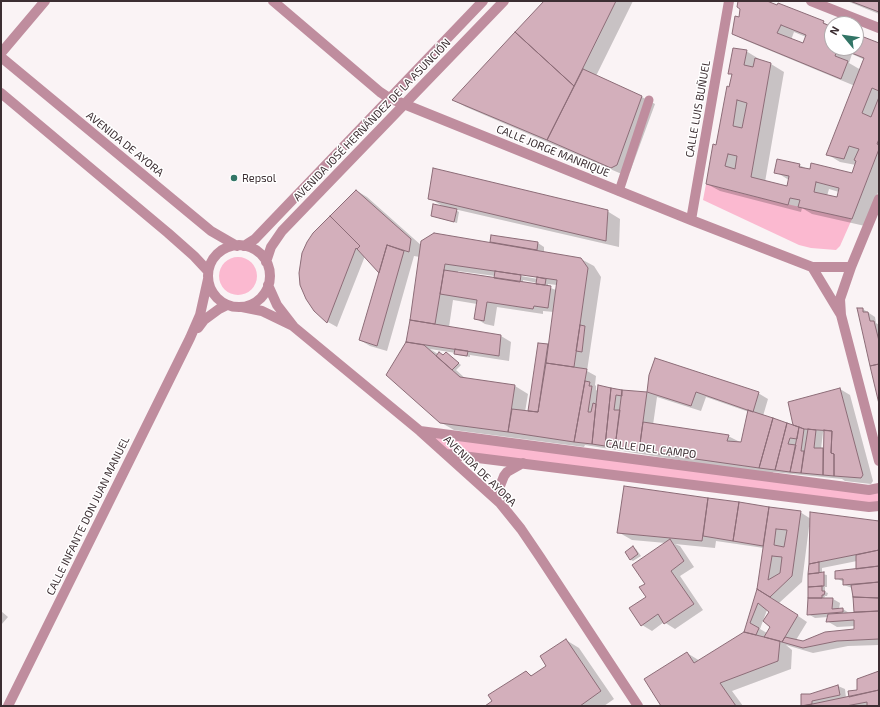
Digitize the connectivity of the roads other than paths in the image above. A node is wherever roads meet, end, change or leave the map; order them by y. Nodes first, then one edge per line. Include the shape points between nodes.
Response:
1 (45, 1) edge
2 (273, 1) edge
3 (483, 1) edge
4 (504, 1) edge
5 (729, 1) edge
6 (811, 1) edge
7 (879, 28) edge
8 (1, 53) edge
9 (1, 57) edge
10 (1, 93) edge
11 (389, 98) junction
12 (649, 100) dead end
13 (404, 104) junction
14 (618, 191) junction
15 (879, 199) edge
16 (691, 220) junction
17 (240, 246) junction
18 (266, 262) junction
19 (812, 267) junction
20 (851, 267) junction
21 (208, 275) junction
22 (268, 285) junction
23 (227, 305) junction
24 (241, 307) junction
25 (840, 315) junction
26 (294, 327) junction
27 (190, 338) junction
28 (420, 432) junction
29 (446, 454) junction
30 (879, 460) edge
31 (524, 463) junction
32 (879, 488) edge
33 (500, 504) junction
34 (879, 506) edge
35 (8, 706) edge
36 (638, 706) edge

1 - 8 street
2 - 11 street, CALLE JORGE MANRIQUE
3 - 11 street, AVENIDA JOSÉ HERNÁNDEZ DE LA ASUNCIÓN
4 - 13 street, AVENIDA JOSÉ HERNÁNDEZ DE LA ASUNCIÓN
5 - 16 street, CALLE LUIS BUÑUEL
6 - 7 street
9 - 17 street, AVENIDA DE AYORA via 211,231
10 - 21 street via 168,233 194,256
11 - 13 street, CALLE JORGE MANRIQUE
11 - 17 street, AVENIDA JOSÉ HERNÁNDEZ DE LA ASUNCIÓN via 254,239
12 - 14 lane
13 - 14 street, CALLE JORGE MANRIQUE
13 - 18 street, AVENIDA JOSÉ HERNÁNDEZ DE LA ASUNCIÓN via 282,231 271,247
14 - 16 street, CALLE JORGE MANRIQUE
15 - 20 street
16 - 19 street, CALLE JORGE MANRIQUE
17 - 18 street via 253,249
17 - 21 street via 217,254
18 - 22 street
19 - 20 street, CALLE JORGE MANRIQUE
19 - 25 street
20 - 25 street via 840,300
21 - 23 street via 214,295
21 - 27 street, CALLE INFANTE DON JUAN MANUEL via 200,315
22 - 24 street via 257,301
22 - 26 street, AVENIDA DE AYORA via 277,305
23 - 24 street
23 - 27 street, CALLE INFANTE DON JUAN MANUEL via 204,320
24 - 26 street, AVENIDA DE AYORA via 262,311
25 - 30 street
26 - 28 street, AVENIDA DE AYORA
27 - 35 street, CALLE INFANTE DON JUAN MANUEL
28 - 29 street, AVENIDA DE AYORA
28 - 32 street, CALLE DEL CAMPO via 869,490
29 - 31 street
29 - 33 street, AVENIDA DE AYORA
31 - 33 street via 504,476 500,486
31 - 34 street via 869,507
33 - 36 street, AVENIDA DE AYORA via 521,529

